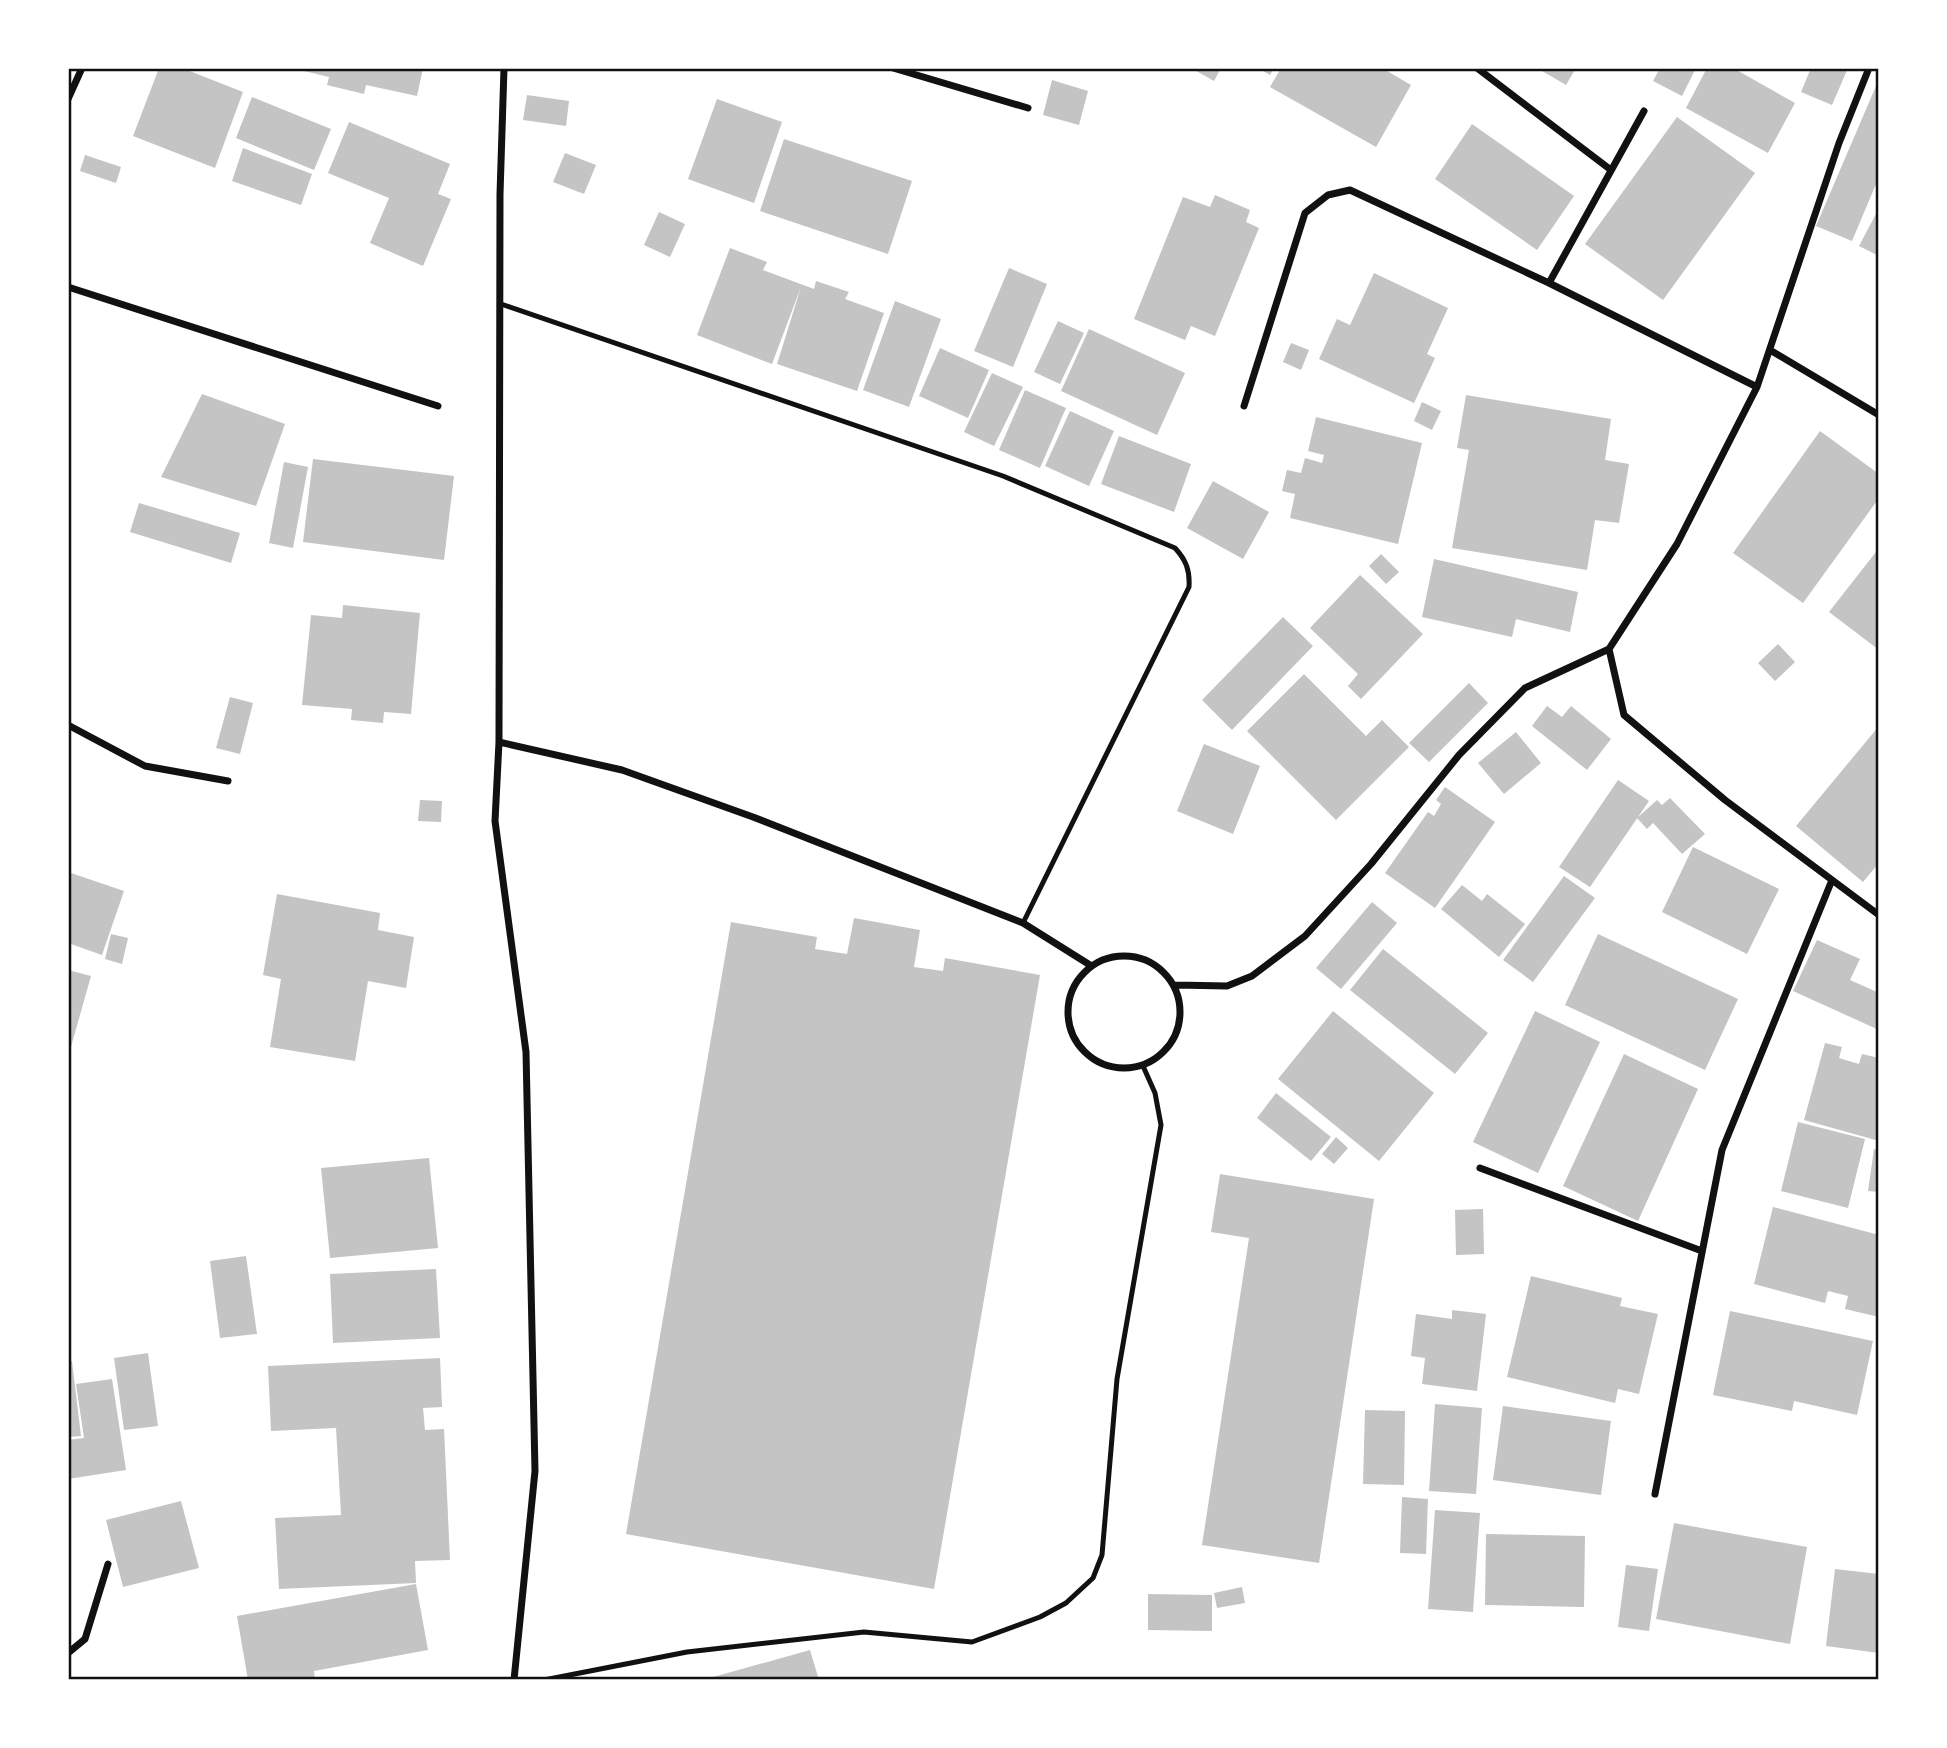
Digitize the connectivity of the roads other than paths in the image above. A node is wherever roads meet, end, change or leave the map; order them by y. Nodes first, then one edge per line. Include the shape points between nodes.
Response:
1 (82, 68) edge
2 (504, 68) edge
3 (893, 68) edge
4 (1477, 68) edge
5 (1869, 68) edge
6 (68, 99) edge
7 (1028, 108) dead end
8 (1644, 111) dead end
9 (1611, 170) junction
10 (1549, 283) junction
11 (68, 287) edge
12 (501, 304) junction
13 (1770, 350) junction
14 (1757, 387) junction
15 (438, 406) dead end
16 (1244, 406) dead end
17 (1879, 415) edge
18 (1609, 649) junction
19 (68, 725) edge
20 (499, 742) junction
21 (228, 781) dead end
22 (1832, 880) junction
23 (1879, 915) edge
24 (1023, 923) junction
25 (1090, 965) junction
26 (1175, 985) junction
27 (1143, 1066) junction
28 (1480, 1168) dead end
29 (1702, 1251) junction
30 (1655, 1494) dead end
31 (108, 1564) dead end
32 (68, 1653) edge
33 (514, 1680) edge
34 (544, 1680) edge

1 - 6 street
2 - 12 street
3 - 7 street
4 - 9 street
5 - 13 street
8 - 9 street
9 - 10 street
10 - 14 street
10 - 16 street via 1350,190 1328,195 1305,214
11 - 15 street
12 - 20 street
12 - 24 lane via 1003,476 1175,548 1184,558 1189,587
13 - 14 street
13 - 17 street
14 - 18 street via 1677,544
18 - 22 street via 1624,715 1725,800
18 - 26 street via 1525,688 1459,755 1371,864 1305,936 1252,976 1227,986
19 - 21 street via 145,766
20 - 24 street via 622,770
20 - 33 street via 495,821 526,1052 535,1471
22 - 23 street
22 - 29 street via 1722,1150
24 - 25 street
25 - 26 street via 1120,954 1152,962
25 - 27 street via 1070,990 1067,1022 1082,1051 1110,1067
26 - 27 street via 1181,1017 1169,1047
27 - 34 lane via 1155,1093 1161,1125 1117,1379 1102,1555 1093,1578 1049,1612 972,1642 864,1633 687,1652
28 - 29 street
29 - 30 street
31 - 32 street via 85,1639

